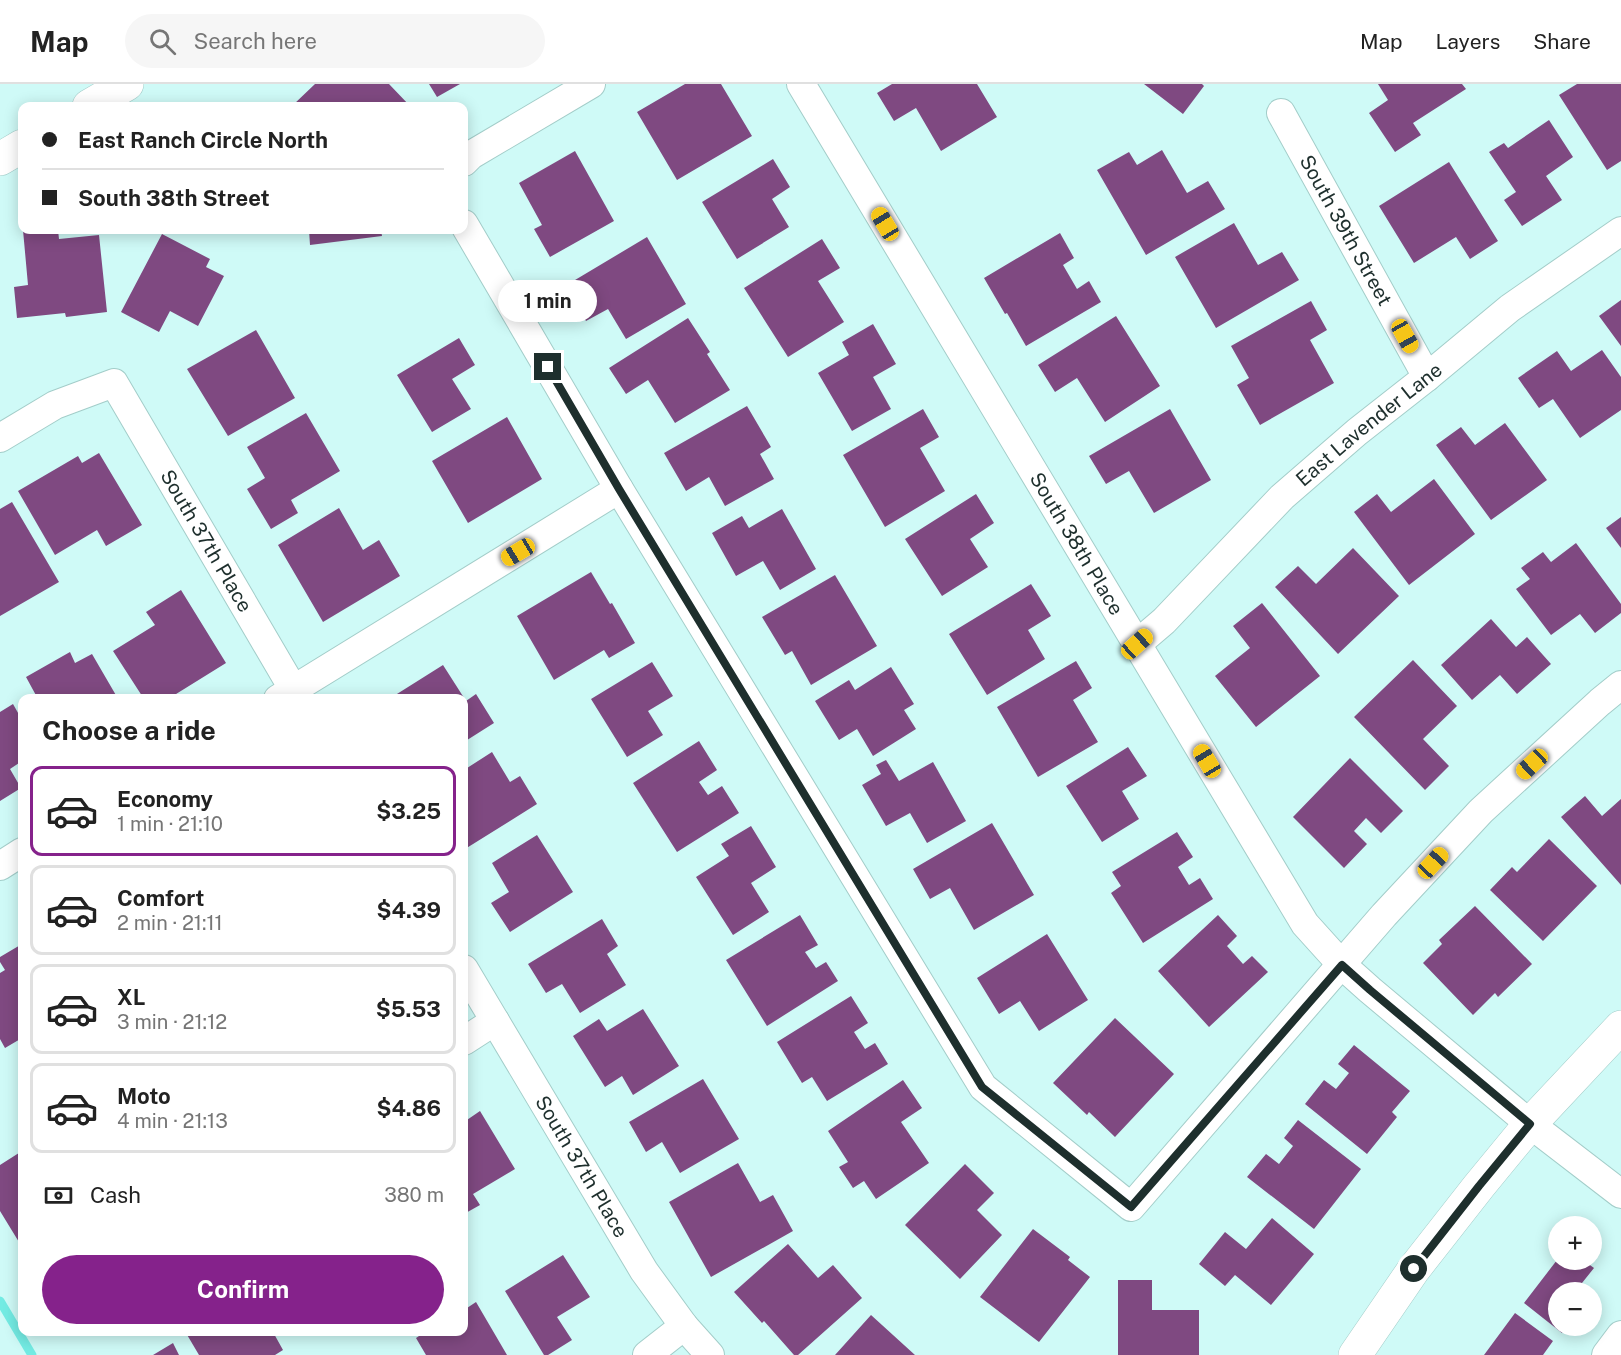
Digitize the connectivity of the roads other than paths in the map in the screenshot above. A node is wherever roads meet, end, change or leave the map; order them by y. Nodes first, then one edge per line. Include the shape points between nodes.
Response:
1 (127, 84) edge
2 (591, 84) edge
3 (801, 84) edge
4 (96, 102) edge
5 (1281, 113) dead end
6 (18, 148) edge
7 (468, 158) edge
8 (0, 159) edge
9 (468, 231) edge
10 (1621, 231) edge
11 (1427, 377) junction
12 (0, 438) edge
13 (619, 489) junction
14 (1137, 644) junction
15 (1621, 685) edge
16 (289, 694) edge
17 (293, 694) edge
18 (18, 855) edge
19 (0, 866) edge
20 (1342, 965) junction
21 (468, 976) edge
22 (495, 1021) junction
23 (1621, 1027) edge
24 (468, 1038) edge
25 (1530, 1124) junction
26 (1621, 1194) edge
27 (684, 1326) junction
28 (1621, 1335) edge
29 (647, 1355) edge
30 (710, 1355) edge
31 (1355, 1355) edge
32 (1606, 1355) edge

1 - 4 street
2 - 7 street
3 - 14 street, South 38th Place
5 - 11 street, South 39th Street
6 - 8 street
9 - 13 street
10 - 11 street, East Lavender Lane via 1510,308
11 - 14 street, East Lavender Lane via 1282,497 1164,621
12 - 16 street, South 37th Place via 55,405 114,383
13 - 17 street
13 - 20 street via 982,1087 1131,1207
14 - 20 street, South 38th Place via 1305,924
15 - 20 street via 1481,811
18 - 19 street
20 - 25 street, South 38th Place
21 - 22 street, South 37th Place
22 - 24 street
22 - 27 street, South 37th Place via 638,1262
23 - 25 street
25 - 26 street, South 38th Place
25 - 31 street via 1414,1269
27 - 29 street
27 - 30 street, South 37th Place
28 - 32 street

